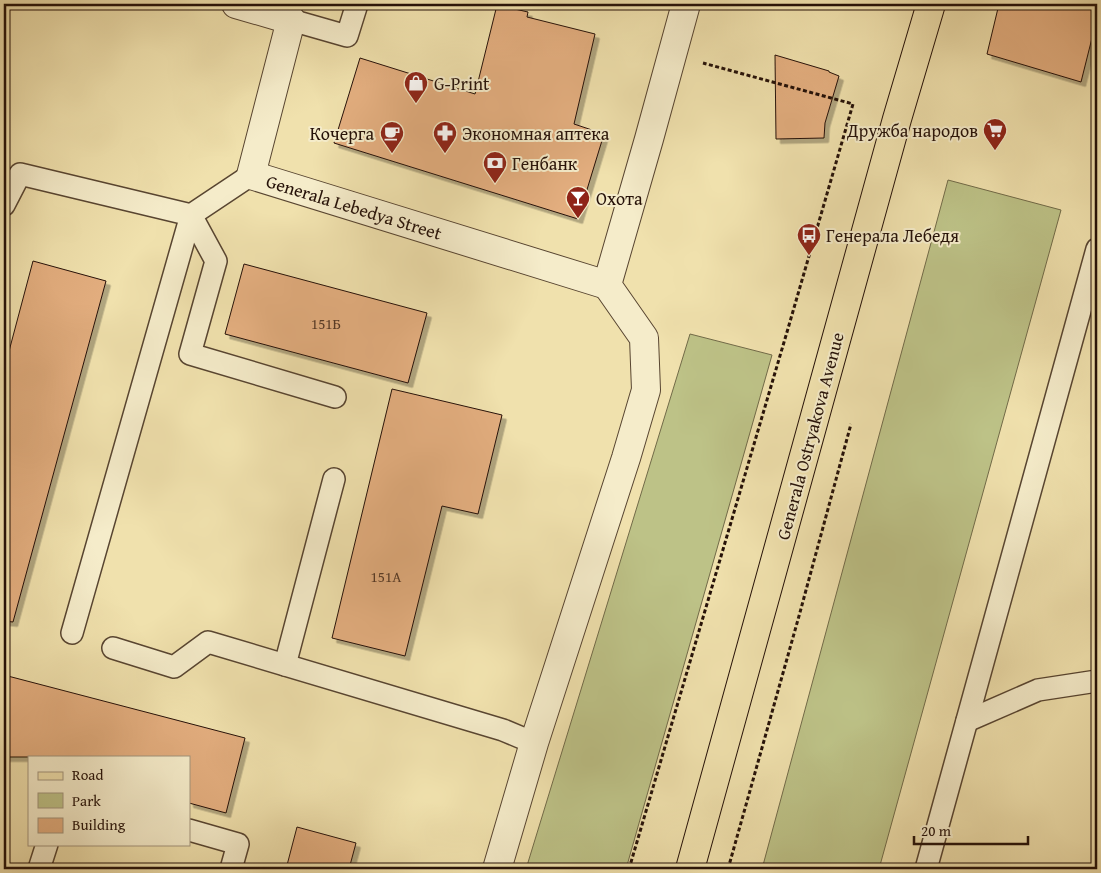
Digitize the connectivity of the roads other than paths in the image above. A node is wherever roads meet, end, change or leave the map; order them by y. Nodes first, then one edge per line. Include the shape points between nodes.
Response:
1 (236, 4) edge
2 (357, 4) edge
3 (686, 4) edge
4 (931, 4) edge
5 (266, 8) edge
6 (291, 20) junction
7 (252, 174) junction
8 (4, 205) edge
9 (191, 215) junction
10 (1097, 250) edge
11 (608, 285) junction
12 (335, 397) dead end
13 (334, 479) dead end
14 (72, 633) dead end
15 (112, 648) dead end
16 (285, 665) junction
17 (1097, 680) edge
18 (967, 721) junction
19 (534, 743) junction
20 (190, 830) edge
21 (45, 846) edge
22 (39, 869) edge
23 (231, 869) edge
24 (497, 869) edge
25 (690, 869) edge
26 (926, 869) edge

1 - 5 street
2 - 6 lane via 347,36
3 - 11 street
4 - 25 main road, Generala Ostryakova Avenue
5 - 6 street
6 - 7 street, Generala Lebedya Street
7 - 9 lane
7 - 11 street, Generala Lebedya Street
8 - 9 lane via 20,174
9 - 12 lane via 216,261 190,354
9 - 14 lane
10 - 18 lane
11 - 19 street via 644,338 646,390
13 - 16 lane
15 - 16 lane via 174,667 208,642
16 - 19 lane via 503,730
17 - 18 lane via 1038,690
18 - 26 lane
19 - 24 street
20 - 23 lane via 238,844
21 - 22 lane

